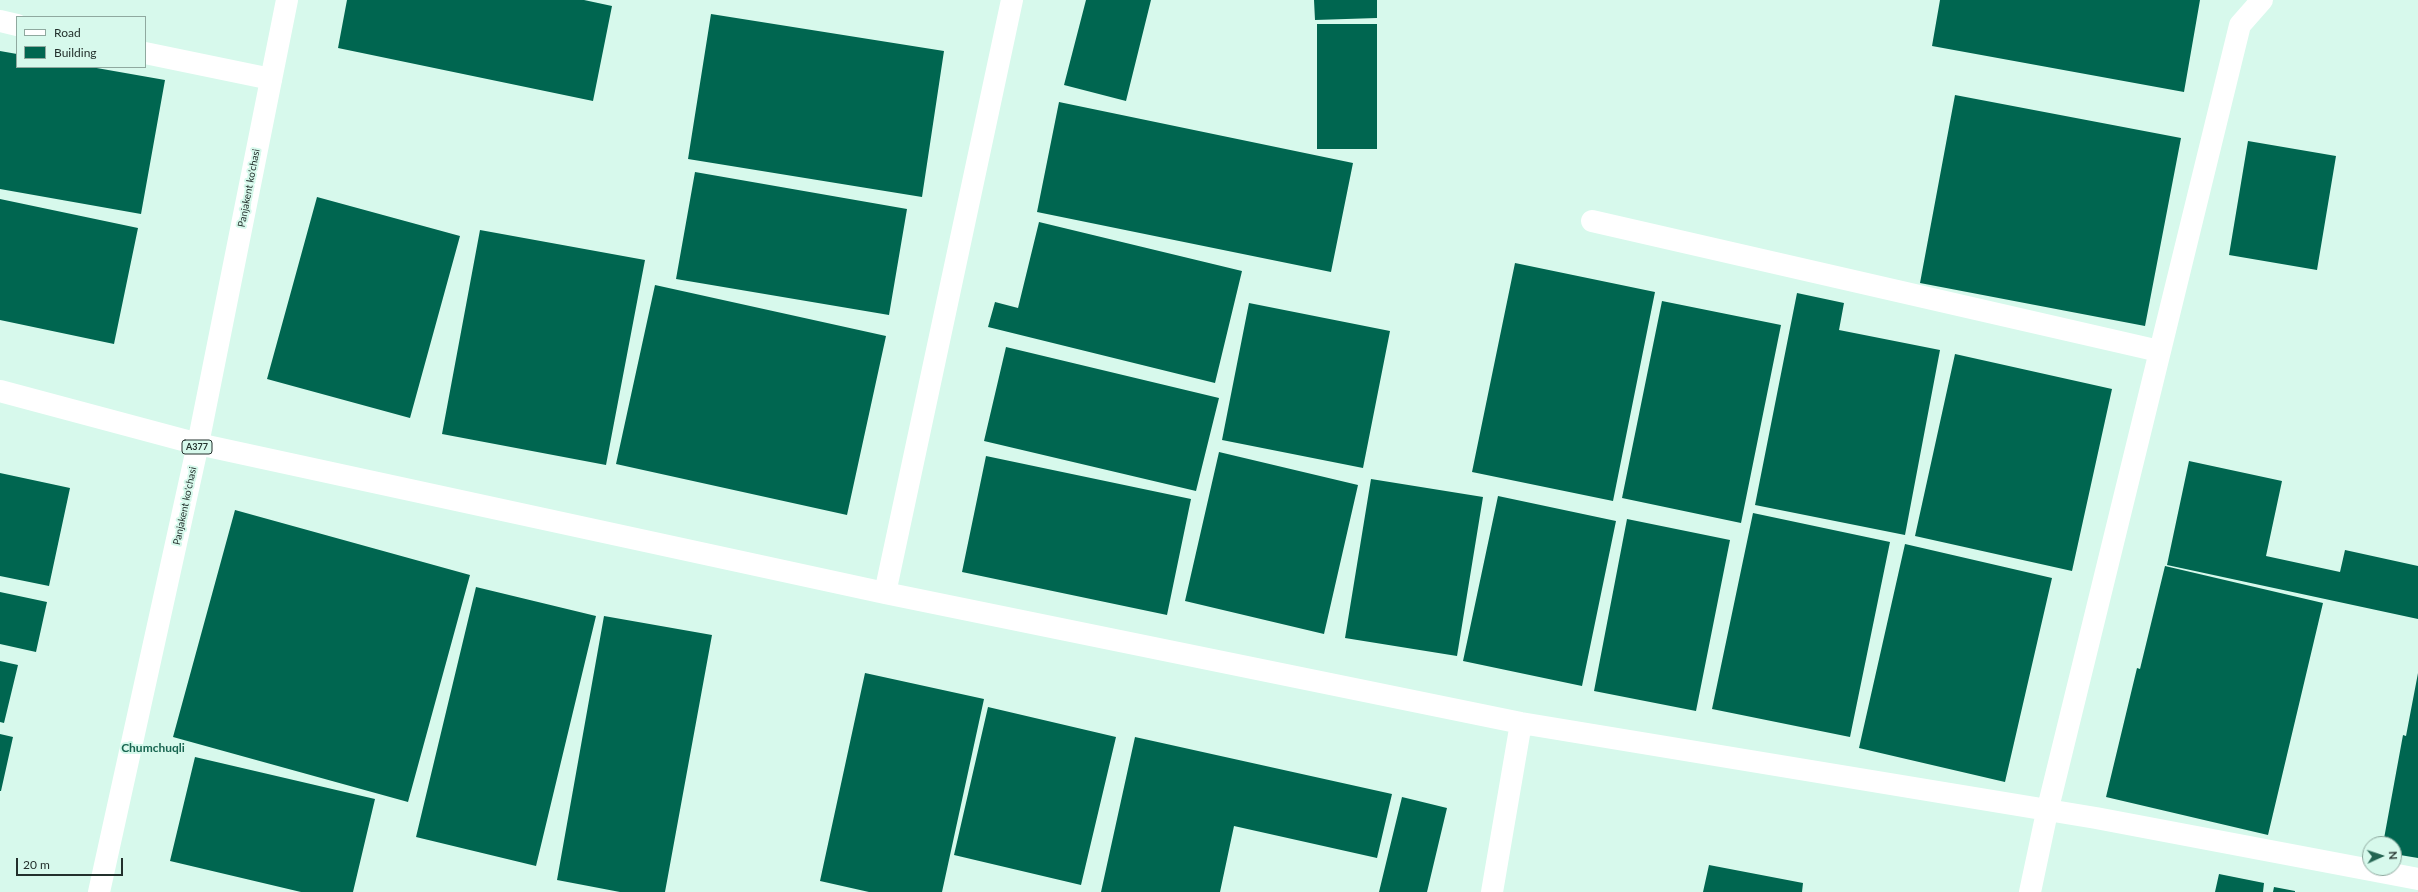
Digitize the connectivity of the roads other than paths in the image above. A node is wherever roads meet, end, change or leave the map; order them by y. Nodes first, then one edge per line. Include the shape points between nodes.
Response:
1 (287, 0) edge
2 (1012, 0) edge
3 (2262, 0) edge
4 (0, 21) edge
5 (16, 25) edge
6 (146, 52) edge
7 (271, 79) junction
8 (1592, 221) dead end
9 (2159, 352) junction
10 (0, 391) edge
11 (198, 444) junction
12 (885, 593) junction
13 (1521, 723) junction
14 (2047, 812) junction
15 (2418, 879) edge
16 (99, 892) edge
17 (1492, 892) edge
18 (2030, 892) edge

1 - 7 street, Panjakent ko'chasi / A377
2 - 12 street
3 - 9 street via 2240,25
4 - 5 street
6 - 7 street
7 - 11 street, Panjakent ko'chasi / A377
8 - 9 street
9 - 14 street
10 - 11 street
11 - 12 street
11 - 16 street, Panjakent ko'chasi / A377
12 - 13 street
13 - 14 street
13 - 17 street
14 - 15 street via 2096,818
14 - 18 street

